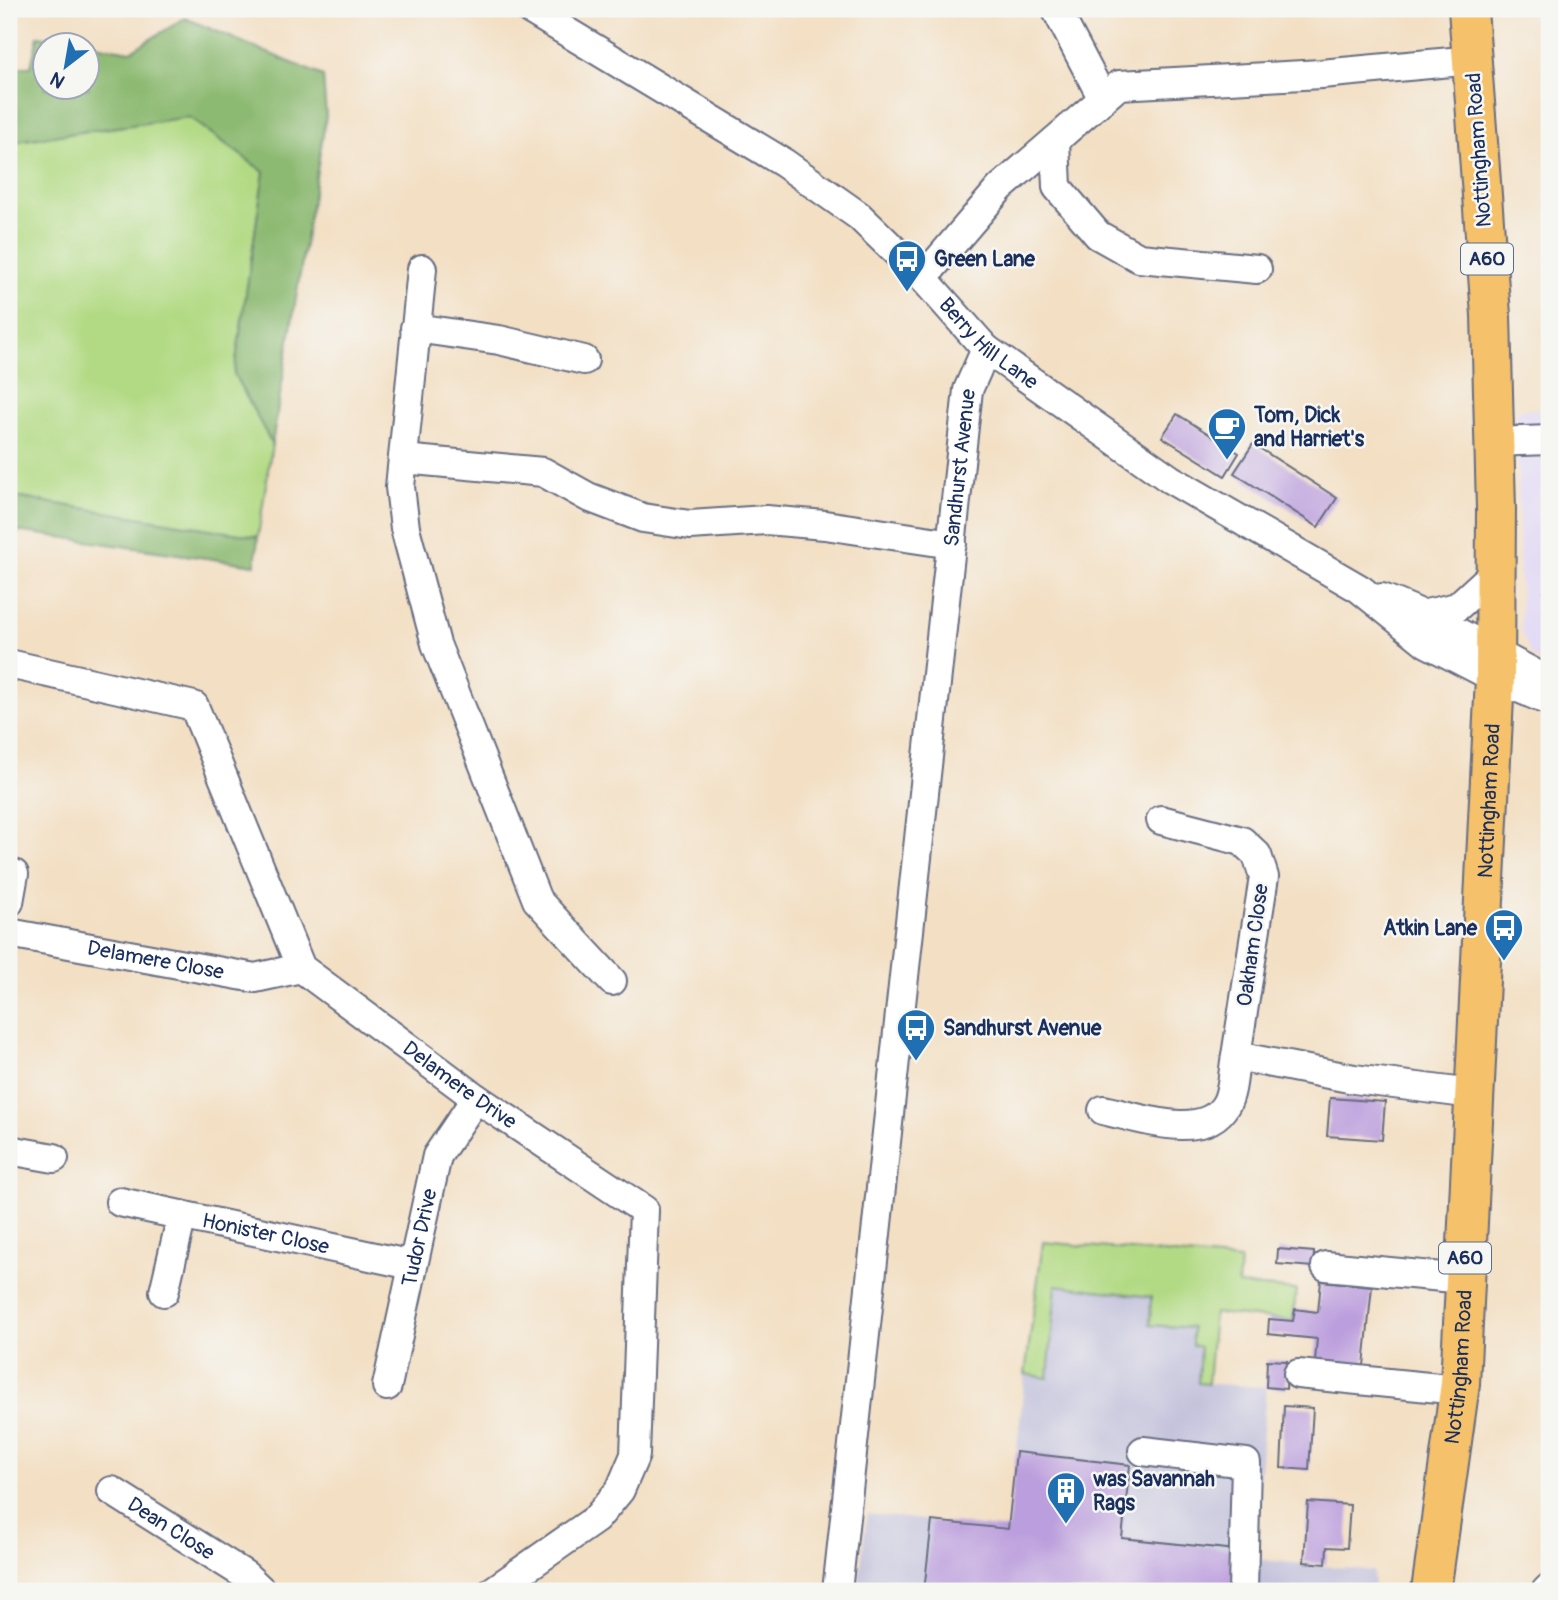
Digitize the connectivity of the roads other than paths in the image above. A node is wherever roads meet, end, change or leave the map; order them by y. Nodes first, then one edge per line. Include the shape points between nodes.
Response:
1 (529, 9) edge
2 (1056, 9) edge
3 (1468, 9) edge
4 (1473, 60) junction
5 (1103, 99) junction
6 (1055, 141) junction
7 (422, 269) dead end
8 (1257, 269) dead end
9 (923, 278) junction
10 (415, 328) junction
11 (986, 349) junction
12 (584, 360) dead end
13 (1549, 440) edge
14 (1494, 442) junction
15 (403, 460) junction
16 (952, 544) junction
17 (1494, 573) junction
18 (1360, 589) junction
19 (1426, 614) junction
20 (9, 664) edge
21 (1495, 666) junction
22 (1549, 681) edge
23 (1549, 701) edge
24 (1161, 820) dead end
25 (14, 874) dead end
26 (9, 902) edge
27 (9, 933) edge
28 (301, 968) junction
29 (611, 981) dead end
30 (1236, 1056) junction
31 (1473, 1094) junction
32 (477, 1097) junction
33 (1103, 1110) dead end
34 (9, 1150) edge
35 (54, 1158) dead end
36 (120, 1202) dead end
37 (182, 1215) junction
38 (412, 1265) junction
39 (1326, 1266) dead end
40 (1464, 1279) junction
41 (164, 1292) dead end
42 (1298, 1374) dead end
43 (387, 1386) dead end
44 (1459, 1390) junction
45 (1143, 1451) dead end
46 (112, 1491) dead end
47 (262, 1591) edge
48 (494, 1591) edge
49 (837, 1591) edge
50 (1243, 1591) edge
51 (1431, 1591) edge

1 - 9 street, Berry Hill Lane via 784,163 859,216
2 - 5 street
3 - 4 highway, Nottingham Road / A60
4 - 5 street via 1119,85
4 - 14 highway, Nottingham Road / A60 via 1491,315
5 - 6 street
6 - 8 street via 1057,187 1098,235 1139,258
6 - 9 street via 1000,188
7 - 10 street
9 - 11 street, Berry Hill Lane
10 - 12 street via 499,340
10 - 15 street
11 - 16 street, Sandhurst Avenue via 968,390
11 - 18 street, Berry Hill Lane via 1170,479
13 - 14 street
14 - 17 highway, Nottingham Road / A60
15 - 16 street via 543,472 588,497 643,518 690,525 766,520
15 - 29 street via 400,487 405,528 436,644 497,802 537,900
16 - 49 street, Sandhurst Avenue
17 - 19 street via 1457,607
17 - 21 highway, Nottingham Road / A60
18 - 19 street, Berry Hill Lane
18 - 21 street, Berry Hill Lane via 1418,637
19 - 21 street, Berry Hill Lane
20 - 28 street via 194,706
21 - 22 street
21 - 23 street
21 - 31 highway, Nottingham Road / A60
24 - 30 street, Oakham Close via 1242,841 1257,855 1264,877
25 - 26 street
27 - 28 street, Delamere Close via 254,978
28 - 32 street, Delamere Drive
30 - 31 street via 1354,1079
30 - 33 street, Oakham Close via 1226,1104 1211,1120 1188,1127
31 - 40 highway, Nottingham Road / A60
32 - 38 street, Tudor Drive via 437,1156
32 - 48 street, Delamere Drive via 644,1210 635,1455 620,1490 596,1519
34 - 35 street
36 - 37 street, Honister Close
37 - 38 street, Honister Close
37 - 41 street
38 - 43 street, Tudor Drive
39 - 40 street
40 - 44 highway, Nottingham Road / A60
42 - 44 street
44 - 51 highway, Nottingham Road / A60
45 - 50 street via 1246,1462
46 - 47 street, Dean Close

